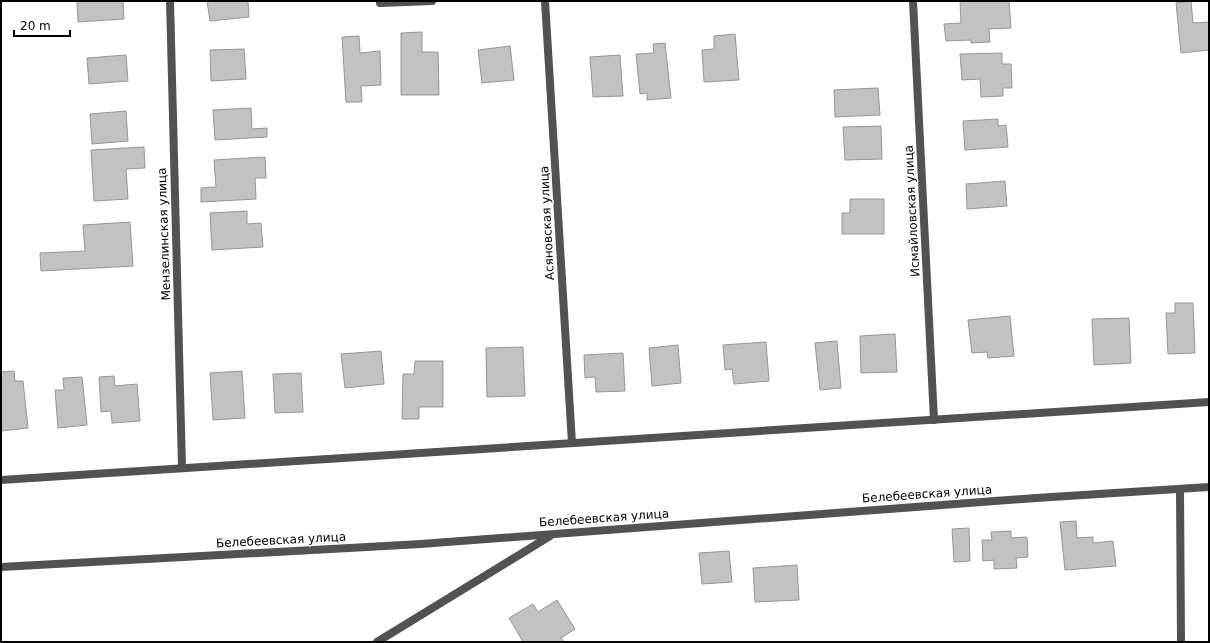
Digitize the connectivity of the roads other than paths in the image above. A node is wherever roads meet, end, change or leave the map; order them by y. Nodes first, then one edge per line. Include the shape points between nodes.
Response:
1 (170, 1) edge
2 (432, 1) edge
3 (546, 1) edge
4 (913, 1) edge
5 (380, 3) dead end
6 (1209, 402) edge
7 (934, 420) junction
8 (572, 443) junction
9 (182, 467) junction
10 (1, 480) edge
11 (1209, 487) edge
12 (1180, 489) junction
13 (553, 534) junction
14 (1, 566) edge
15 (377, 642) edge
16 (1180, 642) edge

1 - 9 street, Мензелинская улица
2 - 5 street
3 - 8 street, Асяновская улица
4 - 7 street, Исмайловская улица
6 - 7 street
7 - 8 street
8 - 9 street
9 - 10 street
11 - 12 street, Белебеевская улица
12 - 13 street, Белебеевская улица
12 - 16 street
13 - 14 street, Белебеевская улица via 421,544
13 - 15 street

